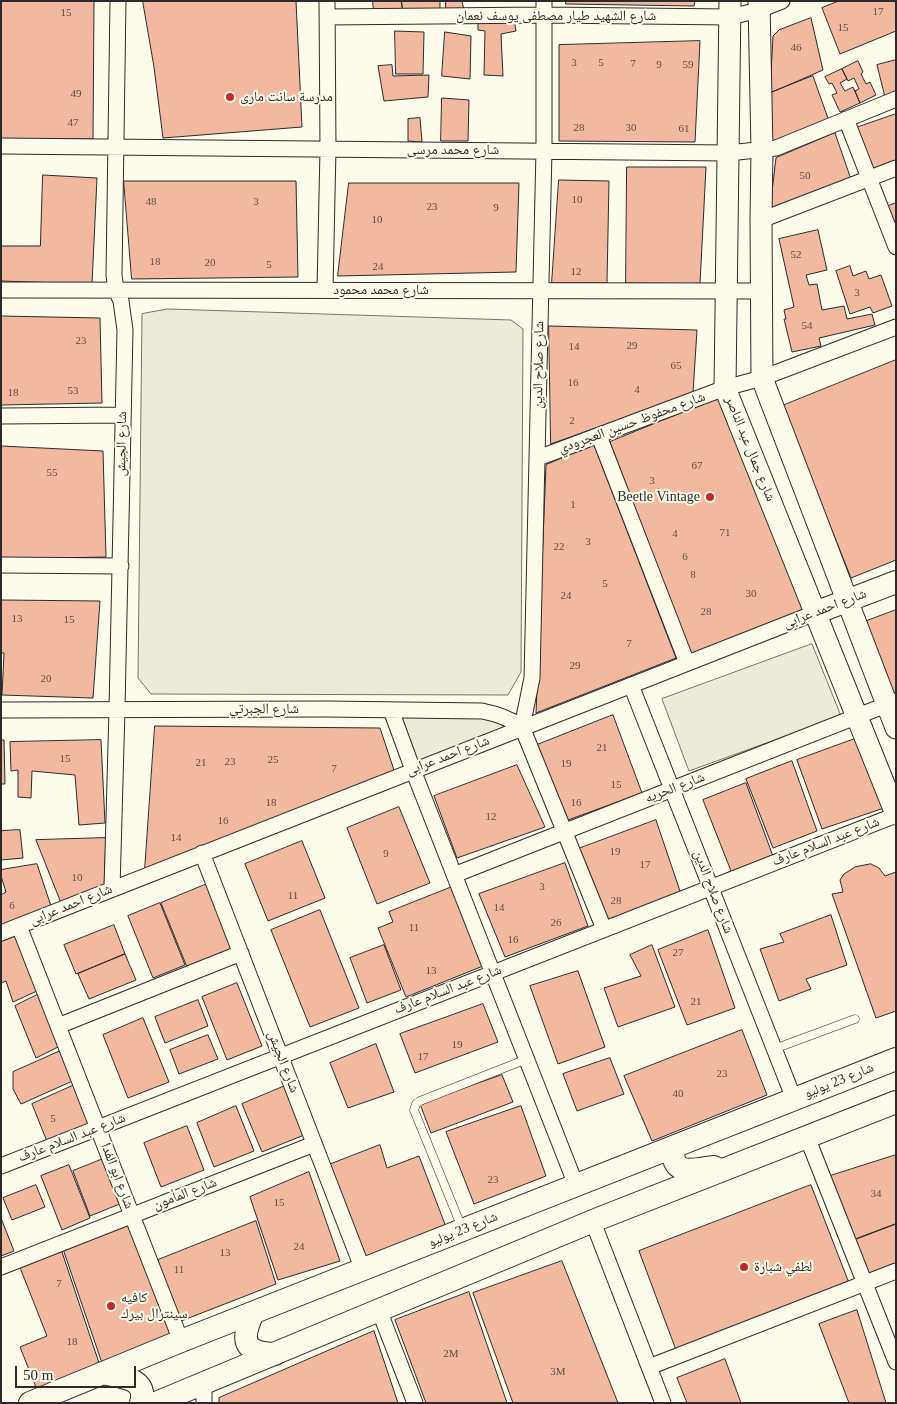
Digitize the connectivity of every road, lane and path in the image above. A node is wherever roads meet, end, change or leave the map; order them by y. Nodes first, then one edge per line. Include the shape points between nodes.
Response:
1 (118, 1) edge
2 (327, 1) edge
3 (782, 1) edge
4 (759, 6) edge
5 (544, 8) edge
6 (730, 9) edge
7 (327, 17) junction
8 (896, 99) edge
9 (846, 119) junction
10 (1, 146) edge
11 (117, 148) junction
12 (328, 148) junction
13 (544, 150) junction
14 (762, 150) junction
15 (728, 153) junction
16 (896, 168) edge
17 (868, 179) junction
18 (760, 220) junction
19 (896, 247) edge
20 (1, 290) edge
21 (116, 290) junction
22 (326, 290) junction
23 (541, 291) junction
24 (728, 291) junction
25 (761, 291) junction
26 (896, 327) edge
27 (762, 378) junction
28 (725, 388) junction
29 (1, 416) edge
30 (123, 416) junction
31 (599, 436) junction
32 (538, 458) junction
33 (1, 565) edge
34 (121, 566) junction
35 (896, 582) edge
36 (847, 601) junction
37 (815, 613) junction
38 (687, 663) junction
39 (632, 685) junction
40 (891, 703) edge
41 (118, 709) junction
42 (1, 710) edge
43 (391, 710) junction
44 (857, 717) junction
45 (522, 728) junction
46 (896, 728) edge
47 (412, 770) junction
48 (672, 789) junction
49 (896, 814) edge
50 (564, 831) junction
51 (202, 853) junction
52 (454, 875) junction
53 (711, 887) junction
54 (112, 889) junction
55 (19, 926) junction
56 (604, 929) junction
57 (1, 933) edge
58 (241, 953) junction
59 (492, 973) junction
60 (854, 1019) dead end
61 (58, 1026) junction
62 (774, 1049) junction
63 (280, 1056) junction
64 (526, 1059) junction
65 (896, 1059) edge
66 (794, 1100) junction
67 (896, 1102) edge
68 (98, 1128) junction
69 (808, 1137) junction
70 (314, 1144) junction
71 (677, 1146) junction
72 (1, 1166) edge
73 (734, 1166) junction
74 (576, 1185) junction
75 (132, 1215) junction
76 (593, 1222) junction
77 (463, 1230) junction
78 (1, 1267) edge
79 (363, 1270) junction
80 (896, 1271) edge
81 (865, 1283) junction
82 (379, 1310) junction
83 (253, 1313) junction
84 (182, 1341) junction
85 (275, 1354) junction
86 (896, 1362) edge
87 (649, 1367) junction
88 (102, 1373) junction
89 (204, 1393) edge
90 (30, 1403) edge
91 (141, 1403) edge
92 (156, 1403) edge
93 (415, 1403) edge
94 (663, 1403) edge

1 - 11 street, شارع الجيش
2 - 7 street
3 - 4 street, شارع الشهيد طيار مصطفى يوسف نعمان
4 - 6 street, شارع الشهيد طيار مصطفى يوسف نعمان
4 - 14 main road
5 - 6 street, شارع الشهيد طيار مصطفى يوسف نعمان
5 - 7 street, شارع الشهيد طيار مصطفى يوسف نعمان
5 - 13 street, شارع صلاح الدين
6 - 15 main road, شارع جمال عبد الناصر
7 - 12 street
8 - 9 street, شارع محمد مرسى
9 - 14 street, شارع محمد مرسى via 776,148
9 - 17 street
10 - 11 street, شارع محمد مرسى
11 - 12 street, شارع محمد مرسى
11 - 21 street, شارع الجيش
12 - 13 street, شارع محمد مرسى
12 - 22 street
13 - 15 street, شارع محمد مرسى
13 - 23 street, شارع صلاح الدين
14 - 15 street, شارع محمد مرسى
14 - 18 main road
15 - 24 main road, شارع جمال عبد الناصر
16 - 17 street
17 - 18 street
17 - 19 street
18 - 25 main road
20 - 21 street, شارع محمد محمود
21 - 22 street, شارع محمد محمود
21 - 30 street, شارع الجيش via 125,330
22 - 23 street, شارع محمد محمود
23 - 24 street, شارع محمد محمود
23 - 32 street, شارع صلاح الدين
24 - 25 street, شارع محمد محمود
24 - 28 main road, شارع جمال عبد الناصر
25 - 27 main road
26 - 27 street, شارع محفوظ حسين العجرودي
27 - 28 street, شارع محفوظ حسين العجرودي
27 - 36 main road
28 - 31 street, شارع محفوظ حسين العجرودي
28 - 37 main road, شارع جمال عبد الناصر
29 - 30 street
30 - 34 street, شارع الجيش
31 - 32 street, شارع محفوظ حسين العجرودي
31 - 38 street
32 - 45 street, شارع صلاح الدين via 532,678
33 - 34 street
34 - 41 street, شارع الجيش
35 - 36 main road, شارع احمد عرابى
36 - 37 main road, شارع احمد عرابى
36 - 40 main road
37 - 38 street, شارع احمد عرابى
37 - 44 main road, شارع جمال عبد الناصر
38 - 39 street, شارع احمد عرابى
39 - 45 street, شارع احمد عرابى
39 - 48 street, شارع صلاح الدين
40 - 44 street, شارع الحريه
40 - 46 main road
41 - 42 street, شارع الجبرتي
41 - 43 street, شارع الجبرتي
41 - 54 street, شارع الجيش
43 - 45 street, شارع الجبرتي via 482,711 510,719
43 - 47 street
44 - 48 street, شارع الحريه
44 - 49 main road, شارع جمال عبد الناصر
45 - 47 street, شارع احمد عرابى
45 - 50 street
47 - 51 street, شارع احمد عرابى
47 - 52 street
48 - 50 street, شارع الحريه
48 - 53 street, شارع صلاح الدين
49 - 53 street, شارع عبد السلام عارف
50 - 52 street, شارع الحريه
50 - 56 street
51 - 54 street, شارع احمد عرابى
51 - 58 street, شارع الجيش
52 - 59 street
53 - 56 street, شارع عبد السلام عارف
53 - 62 street, شارع صلاح الدين
54 - 55 street, شارع احمد عرابى
55 - 57 street, شارع احمد عرابى
55 - 61 street, شارع ابو الفدا
56 - 59 street, شارع عبد السلام عارف
58 - 61 street
58 - 63 street, شارع الجيش
59 - 63 street, شارع عبد السلام عارف
59 - 64 street
60 - 62 lane
61 - 68 street, شارع ابو الفدا
62 - 66 street, شارع صلاح الدين
63 - 68 street, شارع عبد السلام عارف
63 - 70 street, شارع الجيش
64 - 74 street
64 - 77 lane via 420,1101 414,1107
65 - 66 main road, شارع 23 يوليو
66 - 71 main road, شارع 23 يوليو
67 - 69 main road
68 - 72 street, شارع عبد السلام عارف
68 - 75 street, شارع ابو الفدا
69 - 73 main road
69 - 81 street
70 - 75 street, شارع المأمون
70 - 79 street, شارع الجيش
71 - 73 main road via 674,1159 683,1169
71 - 74 main road, شارع 23 يوليو
73 - 76 main road
74 - 77 main road, شارع 23 يوليو
75 - 78 street, شارع المأمون
75 - 84 street, شارع ابو الفدا
76 - 82 main road
76 - 87 street
77 - 79 main road, شارع 23 يوليو
79 - 83 main road, شارع 23 يوليو
80 - 81 street
81 - 86 street
81 - 87 street
82 - 85 main road
82 - 93 street
83 - 84 main road, شارع 23 يوليو
83 - 85 main road via 246,1327 246,1341 256,1352
84 - 88 main road, شارع 23 يوليو
85 - 89 main road
87 - 94 street
88 - 90 main road, شارع 23 يوليو
88 - 91 main road via 133,1380 142,1390
89 - 92 main road

